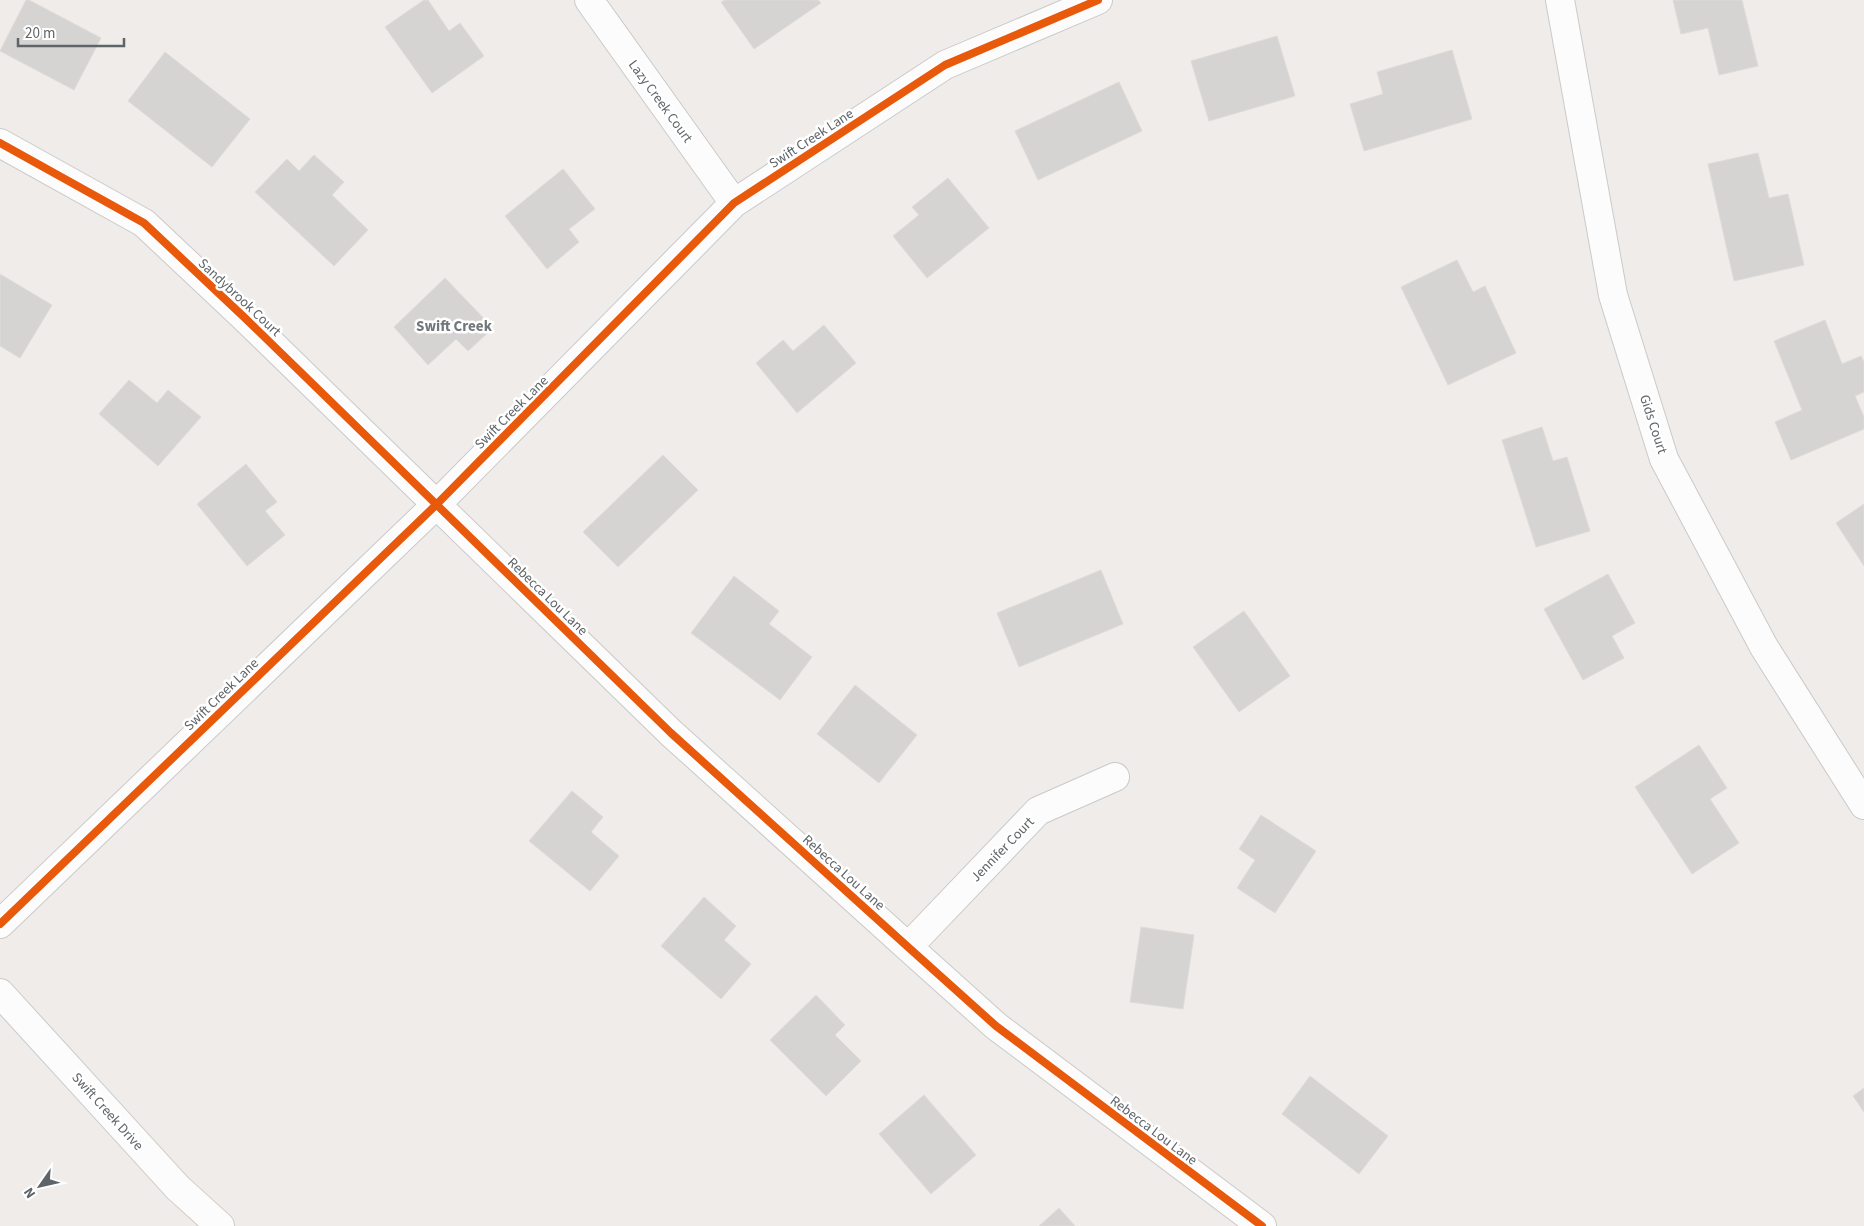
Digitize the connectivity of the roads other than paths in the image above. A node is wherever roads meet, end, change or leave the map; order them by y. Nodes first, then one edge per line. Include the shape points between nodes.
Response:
1 (588, 0) edge
2 (1098, 0) edge
3 (1560, 0) edge
4 (0, 143) edge
5 (734, 203) junction
6 (437, 504) junction
7 (1115, 777) dead end
8 (1864, 804) edge
9 (0, 924) edge
10 (908, 947) junction
11 (0, 993) edge
12 (220, 1226) edge
13 (1262, 1226) edge

1 - 5 street, Lazy Creek Court
2 - 5 street, Swift Creek Lane via 945,65
3 - 8 street, Gids Court via 1612,295 1664,459 1764,646
4 - 6 street, Sandybrook Court via 144,223
5 - 6 street, Swift Creek Lane
6 - 9 street, Swift Creek Lane
6 - 10 street, Rebecca Lou Lane via 670,733
7 - 10 street, Jennifer Court via 1038,811
10 - 13 street, Rebecca Lou Lane via 996,1026
11 - 12 street, Swift Creek Drive via 178,1188

